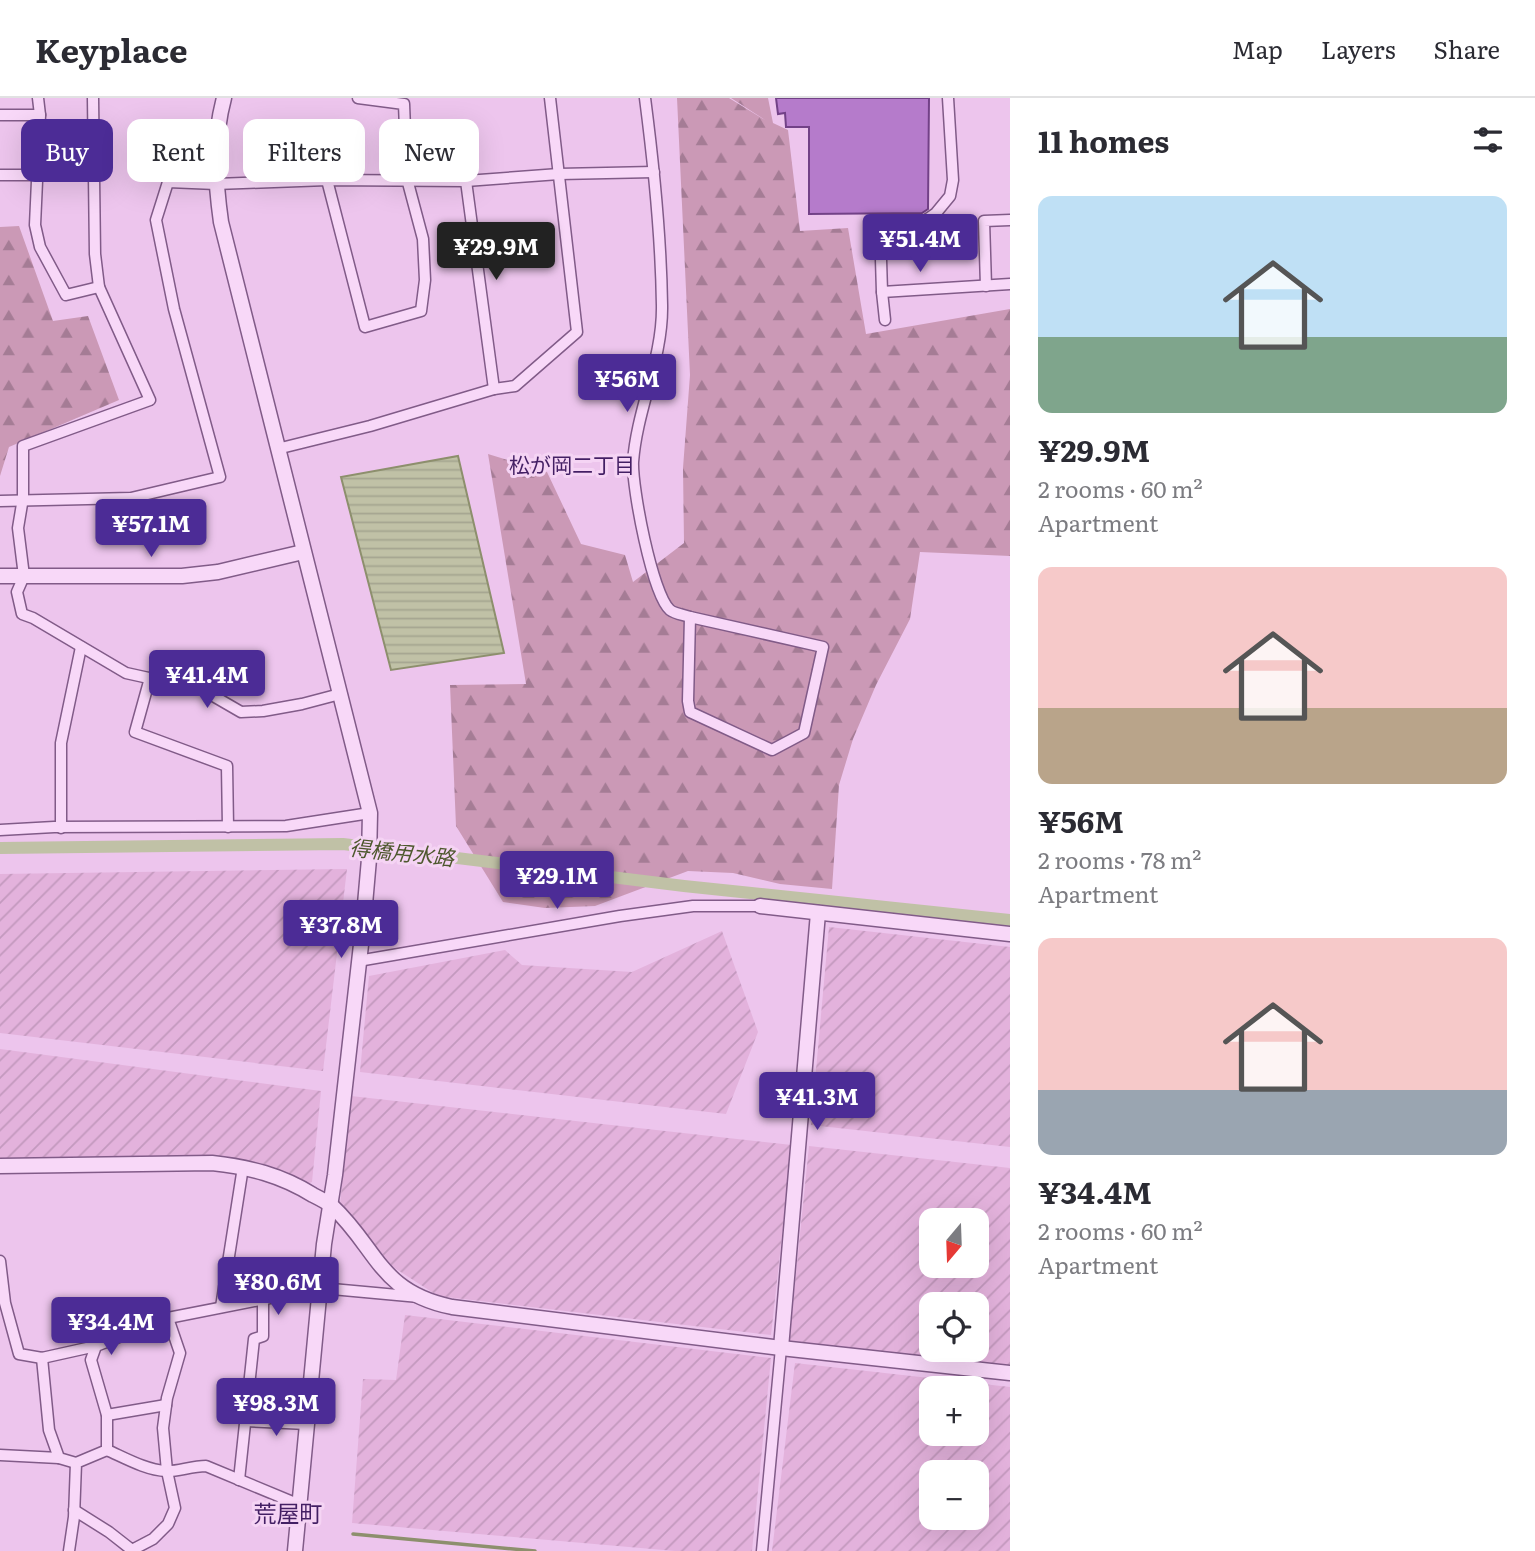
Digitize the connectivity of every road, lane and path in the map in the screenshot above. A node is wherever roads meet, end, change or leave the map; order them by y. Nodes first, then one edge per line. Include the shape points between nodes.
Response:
1 (38, 98) edge
2 (93, 98) edge
3 (224, 98) edge
4 (358, 98) edge
5 (550, 98) edge
6 (645, 98) edge
7 (948, 98) edge
8 (0, 114) edge
9 (40, 115) junction
10 (40, 119) edge
11 (405, 119) edge
12 (654, 172) junction
13 (559, 174) junction
14 (0, 175) edge
15 (21, 175) edge
16 (479, 180) edge
17 (37, 182) edge
18 (272, 182) edge
19 (328, 182) edge
20 (408, 182) edge
21 (466, 182) edge
22 (216, 184) junction
23 (1010, 220) edge
24 (1010, 284) edge
25 (986, 286) junction
26 (99, 287) junction
27 (882, 292) junction
28 (885, 320) dead end
29 (494, 389) junction
30 (276, 449) junction
31 (23, 498) junction
32 (0, 500) edge
33 (303, 552) junction
34 (0, 576) edge
35 (23, 576) junction
36 (690, 617) junction
37 (81, 647) junction
38 (150, 678) junction
39 (340, 694) junction
40 (370, 813) junction
41 (228, 827) junction
42 (61, 828) junction
43 (0, 830) edge
44 (760, 906) joint
45 (818, 913) junction
46 (1010, 934) edge
47 (358, 961) junction
48 (0, 1166) edge
49 (243, 1167) junction
50 (331, 1205) junction
51 (0, 1261) edge
52 (321, 1288) junction
53 (421, 1298) junction
54 (262, 1299) junction
55 (221, 1307) junction
56 (169, 1318) junction
57 (96, 1346) junction
58 (781, 1348) junction
59 (42, 1358) junction
60 (1010, 1373) edge
61 (166, 1405) junction
62 (107, 1415) junction
63 (245, 1421) junction
64 (307, 1424) junction
65 (107, 1450) junction
66 (0, 1455) edge
67 (59, 1458) junction
68 (76, 1463) junction
69 (167, 1471) junction
70 (239, 1480) junction
71 (300, 1505) junction
72 (74, 1510) junction
73 (69, 1551) edge
74 (132, 1551) edge
75 (295, 1551) edge
76 (761, 1551) edge

1 - 9 street
2 - 26 street
3 - 22 street via 218,122
4 - 11 street via 404,104
5 - 13 street
6 - 12 street
7 - 27 street via 950,196 923,222 880,227
8 - 9 street
9 - 10 street
12 - 13 street
12 - 36 street via 662,331 637,438 634,484 660,594 671,611
13 - 16 street
13 - 29 street via 577,332 515,386
14 - 15 street
17 - 26 street via 35,225 40,247 66,295
18 - 22 street
19 - 20 street via 365,327 421,311 423,239
21 - 29 street
22 - 30 street via 220,222
22 - 31 street via 168,182 156,220 174,309 220,477 131,498
23 - 25 street via 984,221
24 - 25 street
25 - 27 street
26 - 31 street via 150,400 23,446
27 - 28 street
29 - 30 street
30 - 33 street
31 - 32 street
31 - 35 street via 18,528
33 - 35 street via 197,575
33 - 39 street
34 - 35 street
35 - 37 street via 17,592 22,614
36 - 36 street via 823,648 804,733 772,750 690,712
37 - 38 street via 126,673
37 - 42 street via 61,743
38 - 39 street via 203,690 241,712
38 - 41 street via 135,732 227,766
39 - 40 street
40 - 41 street via 286,826
40 - 47 street
41 - 42 street
42 - 43 street
44 - 45 street
44 - 47 street via 693,906
45 - 46 street
45 - 58 street
47 - 50 street
48 - 49 street via 212,1163
49 - 50 street via 267,1172
49 - 55 street
50 - 52 street
50 - 53 street via 380,1266 401,1287
51 - 59 street via 5,1303 19,1354
52 - 53 street
52 - 54 street
52 - 64 street
53 - 58 street via 452,1307
54 - 55 street
54 - 63 street via 262,1336 254,1339
55 - 56 street
56 - 57 street
56 - 61 street via 180,1353
57 - 59 street
57 - 62 street via 91,1360
58 - 60 street
58 - 76 street
59 - 67 street via 49,1430
61 - 62 street
61 - 69 street
62 - 65 street
63 - 64 street
63 - 70 street
64 - 71 street
65 - 68 street
65 - 69 street
66 - 67 street
67 - 68 street
68 - 72 street
69 - 70 street via 206,1466
69 - 74 street via 175,1508 168,1524
70 - 71 street
71 - 75 street
72 - 73 street
72 - 74 street

